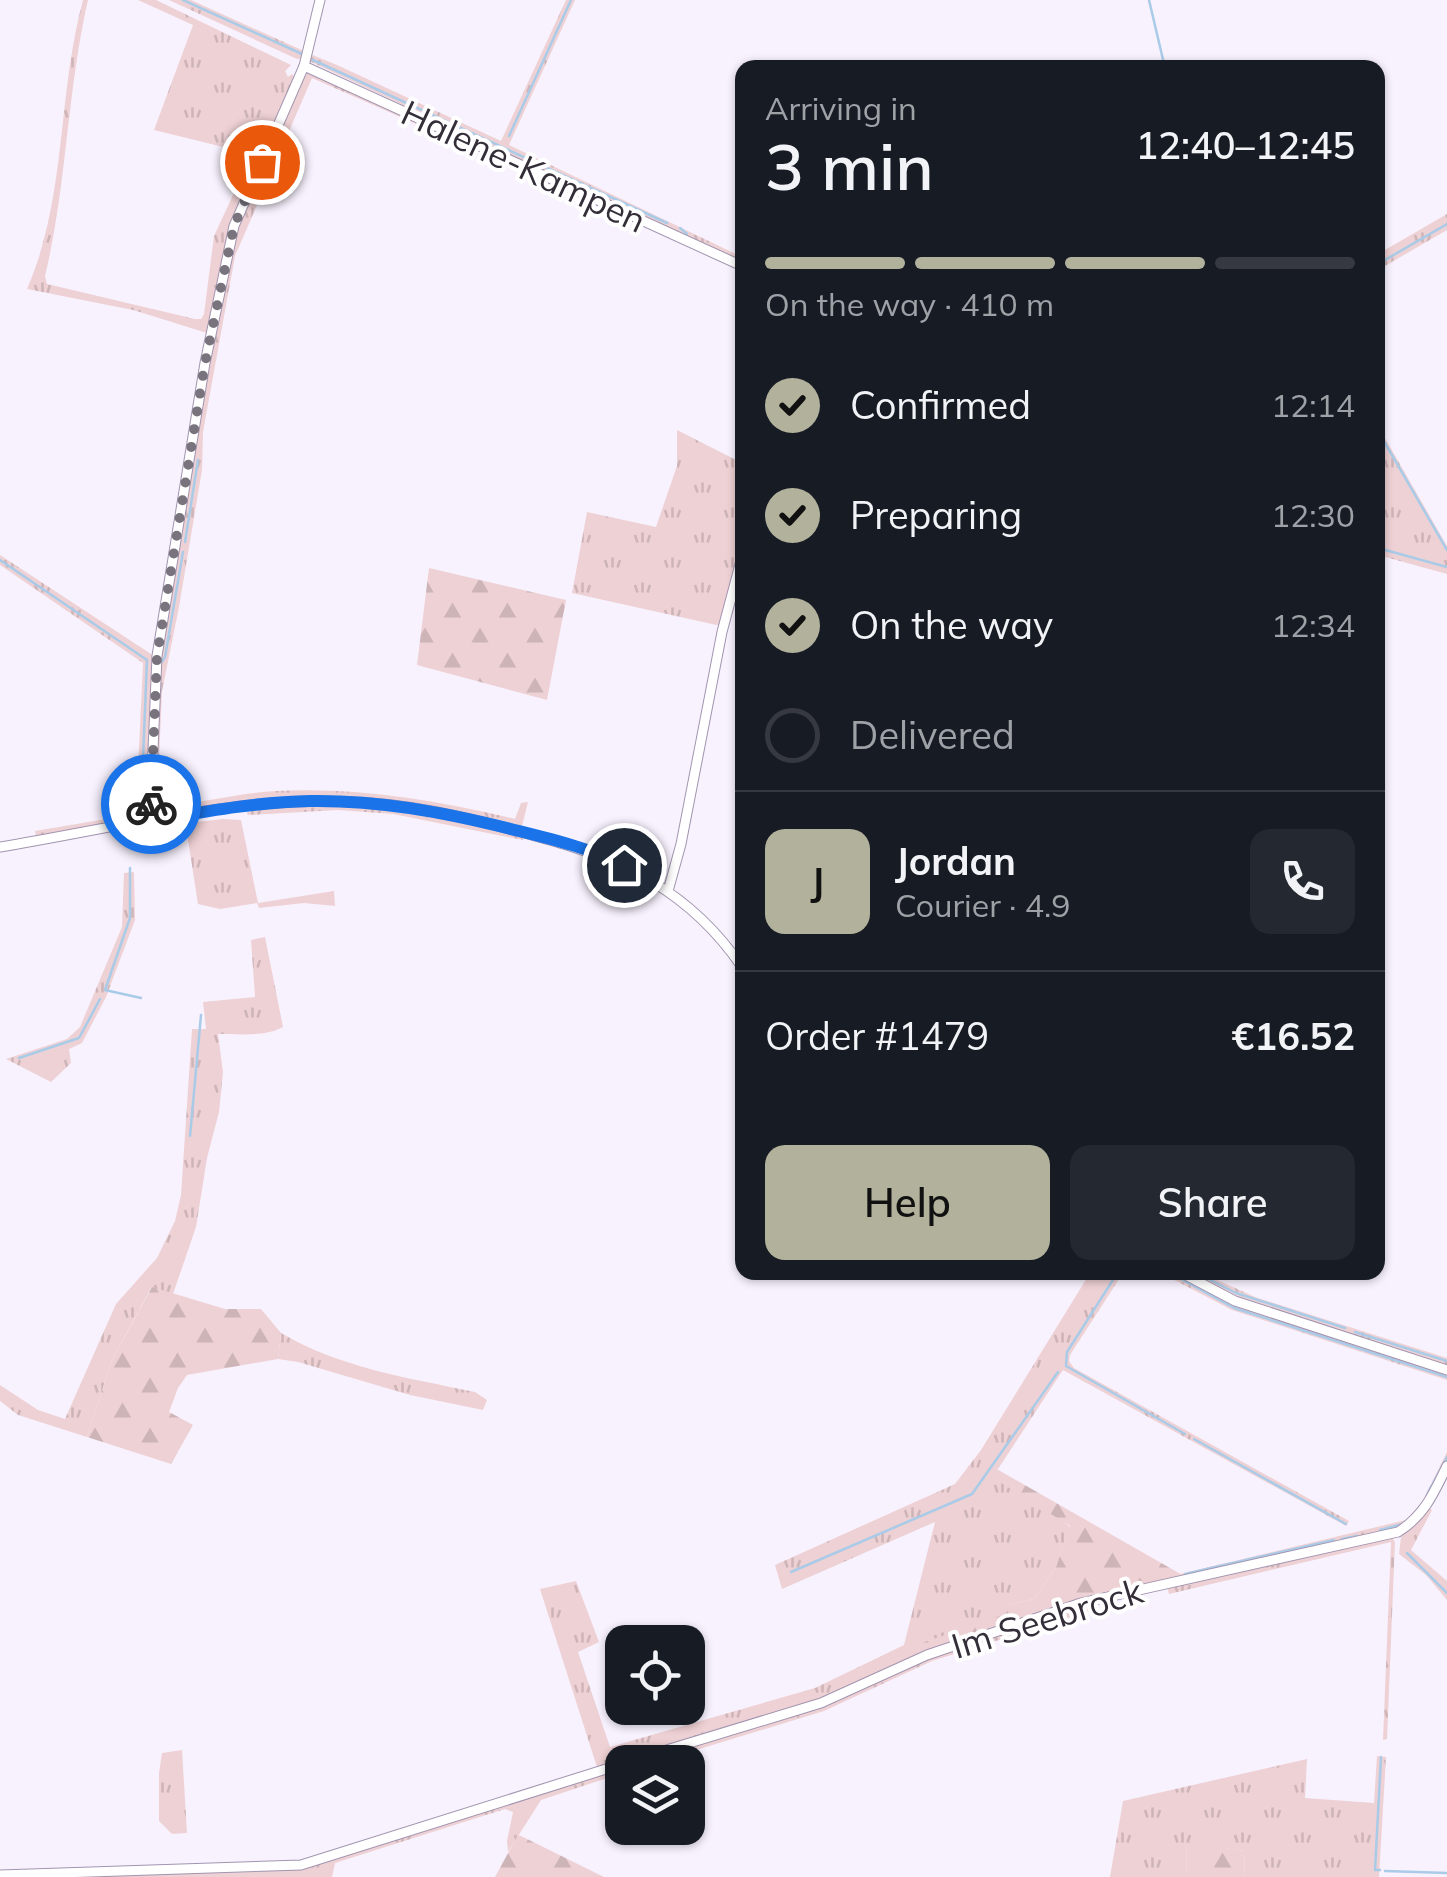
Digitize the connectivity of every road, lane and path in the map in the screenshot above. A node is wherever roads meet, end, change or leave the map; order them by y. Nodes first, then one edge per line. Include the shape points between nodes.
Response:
1 (320, 0) edge
2 (304, 66) junction
3 (735, 263) edge
4 (735, 583) edge
5 (150, 821) junction
6 (0, 848) edge
7 (668, 890) junction
8 (735, 959) edge
9 (1195, 1280) edge
10 (1447, 1370) edge
11 (1447, 1466) edge
12 (684, 1745) edge
13 (605, 1769) edge
14 (0, 1875) edge

1 - 2 street
2 - 3 street, Halene-Kampen
2 - 5 street via 234,226 212,329 157,656
4 - 7 street
5 - 6 street
5 - 7 street via 281,802 396,805 576,846
7 - 8 street
9 - 10 street via 1235,1301
11 - 12 street, Im Seebrock via 1426,1507 1398,1532 1081,1603 927,1654 821,1703
13 - 14 street, Im Seebrock via 301,1865

